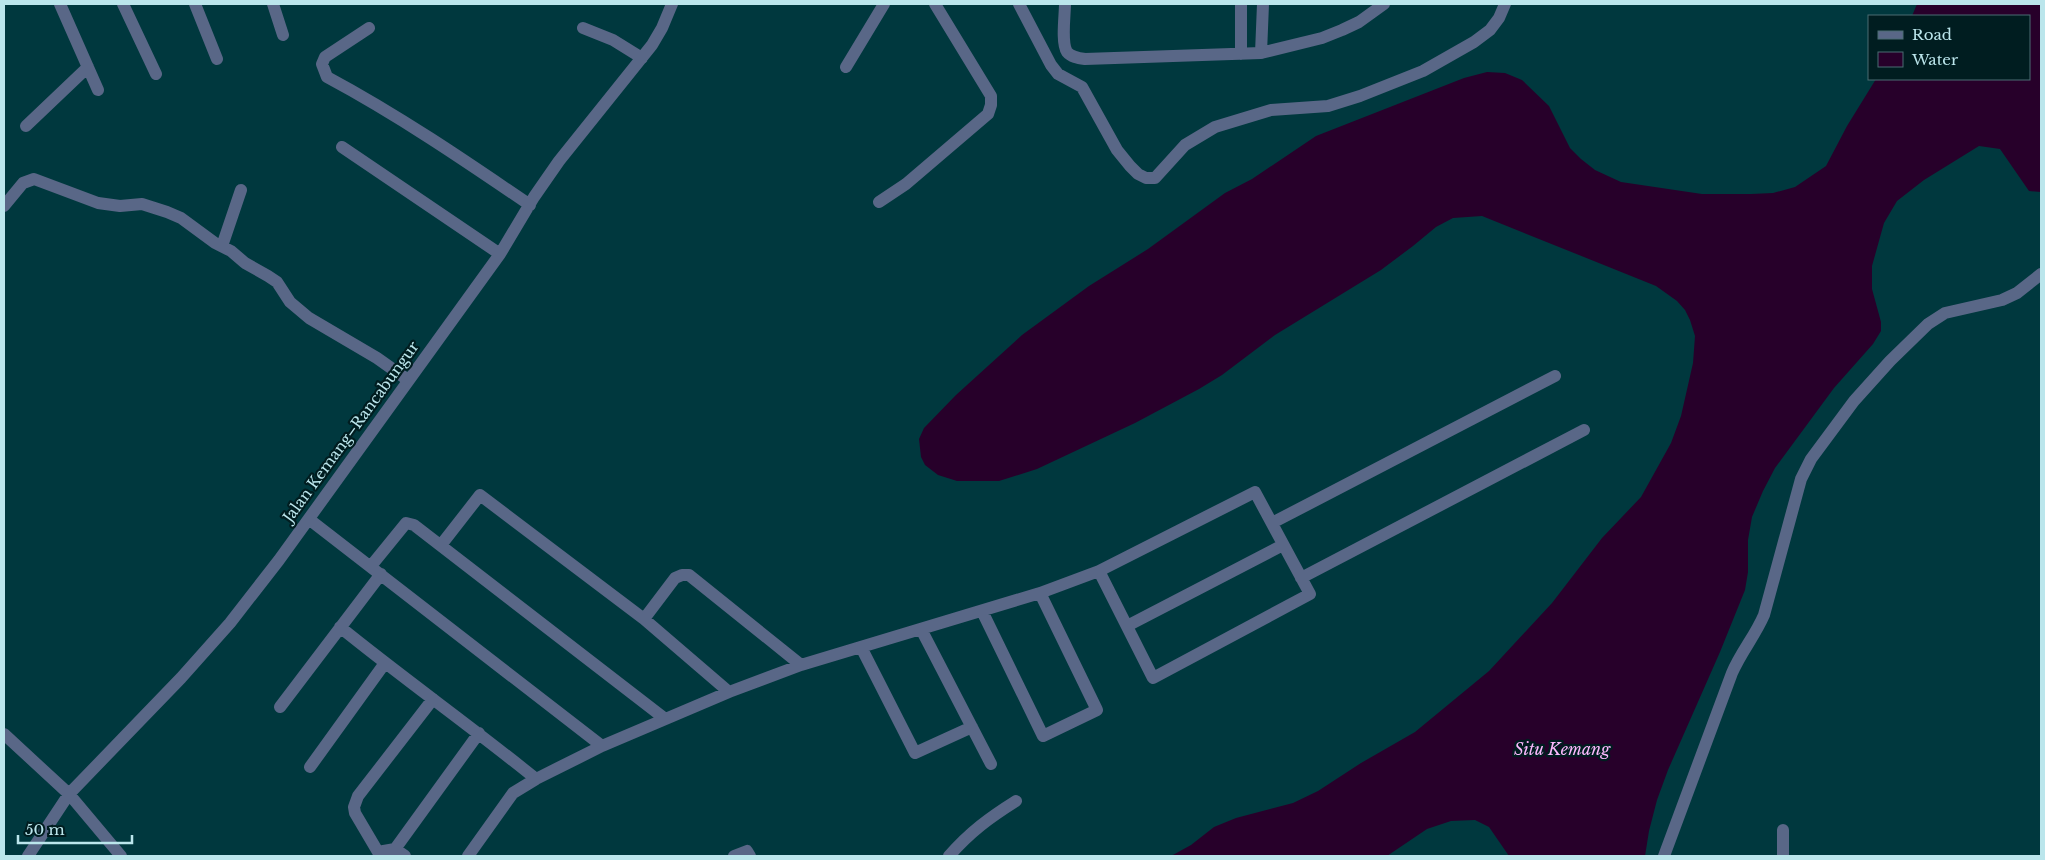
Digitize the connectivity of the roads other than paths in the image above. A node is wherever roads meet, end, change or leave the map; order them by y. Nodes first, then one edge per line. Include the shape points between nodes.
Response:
1 (60, 4) edge
2 (124, 4) edge
3 (195, 4) edge
4 (273, 4) edge
5 (672, 4) edge
6 (884, 4) edge
7 (935, 4) edge
8 (1019, 4) edge
9 (1065, 4) edge
10 (1240, 4) edge
11 (1263, 4) edge
12 (1384, 4) edge
13 (1505, 4) edge
14 (369, 28) dead end
15 (583, 28) dead end
16 (283, 35) dead end
17 (1261, 53) junction
18 (1241, 54) junction
19 (642, 58) junction
20 (217, 59) dead end
21 (88, 67) junction
22 (846, 67) dead end
23 (156, 74) dead end
24 (98, 90) dead end
25 (26, 126) dead end
26 (342, 147) dead end
27 (241, 190) dead end
28 (878, 202) dead end
29 (530, 205) junction
30 (4, 206) edge
31 (222, 246) junction
32 (500, 254) junction
33 (2041, 274) edge
34 (1555, 376) dead end
35 (408, 380) junction
36 (1584, 430) dead end
37 (310, 520) junction
38 (1272, 523) junction
39 (442, 545) junction
40 (1283, 545) junction
41 (376, 570) junction
42 (1099, 570) junction
43 (1301, 578) junction
44 (1040, 593) junction
45 (982, 611) junction
46 (644, 618) junction
47 (1127, 626) junction
48 (340, 627) junction
49 (921, 629) junction
50 (861, 647) junction
51 (385, 663) junction
52 (801, 665) junction
53 (728, 692) junction
54 (433, 699) junction
55 (280, 707) dead end
56 (664, 718) junction
57 (972, 727) junction
58 (479, 733) junction
59 (4, 734) edge
60 (602, 746) junction
61 (991, 764) dead end
62 (310, 767) dead end
63 (536, 779) junction
64 (69, 794) junction
65 (1016, 801) dead end
66 (1782, 830) dead end
67 (400, 853) edge
68 (28, 856) edge
69 (121, 856) edge
70 (468, 856) edge
71 (734, 856) edge
72 (750, 856) edge
73 (949, 856) edge
74 (1664, 856) edge
75 (1783, 856) edge

1 - 21 street
2 - 23 street
3 - 20 street
4 - 16 street
5 - 19 street, Jalan Kemang–Rancabungur via 662,28
6 - 22 street
7 - 28 street via 991,96 992,105 988,114 906,184
8 - 13 street via 1050,65 1058,74 1082,87 1117,150 1138,174 1155,178 1185,145 1215,127 1271,110 1328,106 1423,71 1490,30
9 - 18 street via 1064,45 1072,57
10 - 18 street
11 - 17 street
12 - 17 street via 1360,22 1322,38
14 - 29 street via 325,56 322,64 327,77 374,102
15 - 19 street via 613,40
17 - 18 street
19 - 29 street, Jalan Kemang–Rancabungur via 559,161
21 - 24 street
21 - 25 street
26 - 32 street
27 - 31 street
29 - 32 street, Jalan Kemang–Rancabungur
30 - 31 street via 23,183 34,179 98,203 157,208 181,218
31 - 35 street via 277,282 290,302 309,318
32 - 35 street, Jalan Kemang–Rancabungur
33 - 74 street via 2002,300 1945,313 1928,324 1854,401 1811,458 1801,479 1764,615 1732,673
34 - 38 street
35 - 37 street, Jalan Kemang–Rancabungur
36 - 43 street
37 - 41 street
37 - 64 street, Jalan Kemang–Rancabungur via 182,678
38 - 40 street
38 - 42 street via 1254,492
39 - 41 street via 422,529 406,523
39 - 46 street via 480,495
39 - 56 street
40 - 43 street
40 - 47 street
41 - 48 street
41 - 60 street
42 - 44 street
42 - 47 street
43 - 47 street via 1310,594 1154,678
44 - 45 street
44 - 45 street via 1097,710 1043,736
45 - 49 street
46 - 52 street via 675,578 690,575
46 - 53 street
48 - 51 street
48 - 55 street
49 - 50 street
49 - 57 street
50 - 52 street
50 - 57 street via 915,754
51 - 54 street
51 - 62 street
52 - 53 street
53 - 56 street
54 - 58 street
54 - 67 street via 358,796 354,807 378,852
56 - 60 street
57 - 61 street
58 - 63 street
58 - 67 street
59 - 64 street
60 - 63 street
63 - 70 street via 513,794
64 - 68 street, Jalan Kemang–Rancabungur
64 - 69 street
65 - 73 street via 986,819
66 - 75 street
71 - 72 street via 745,851

